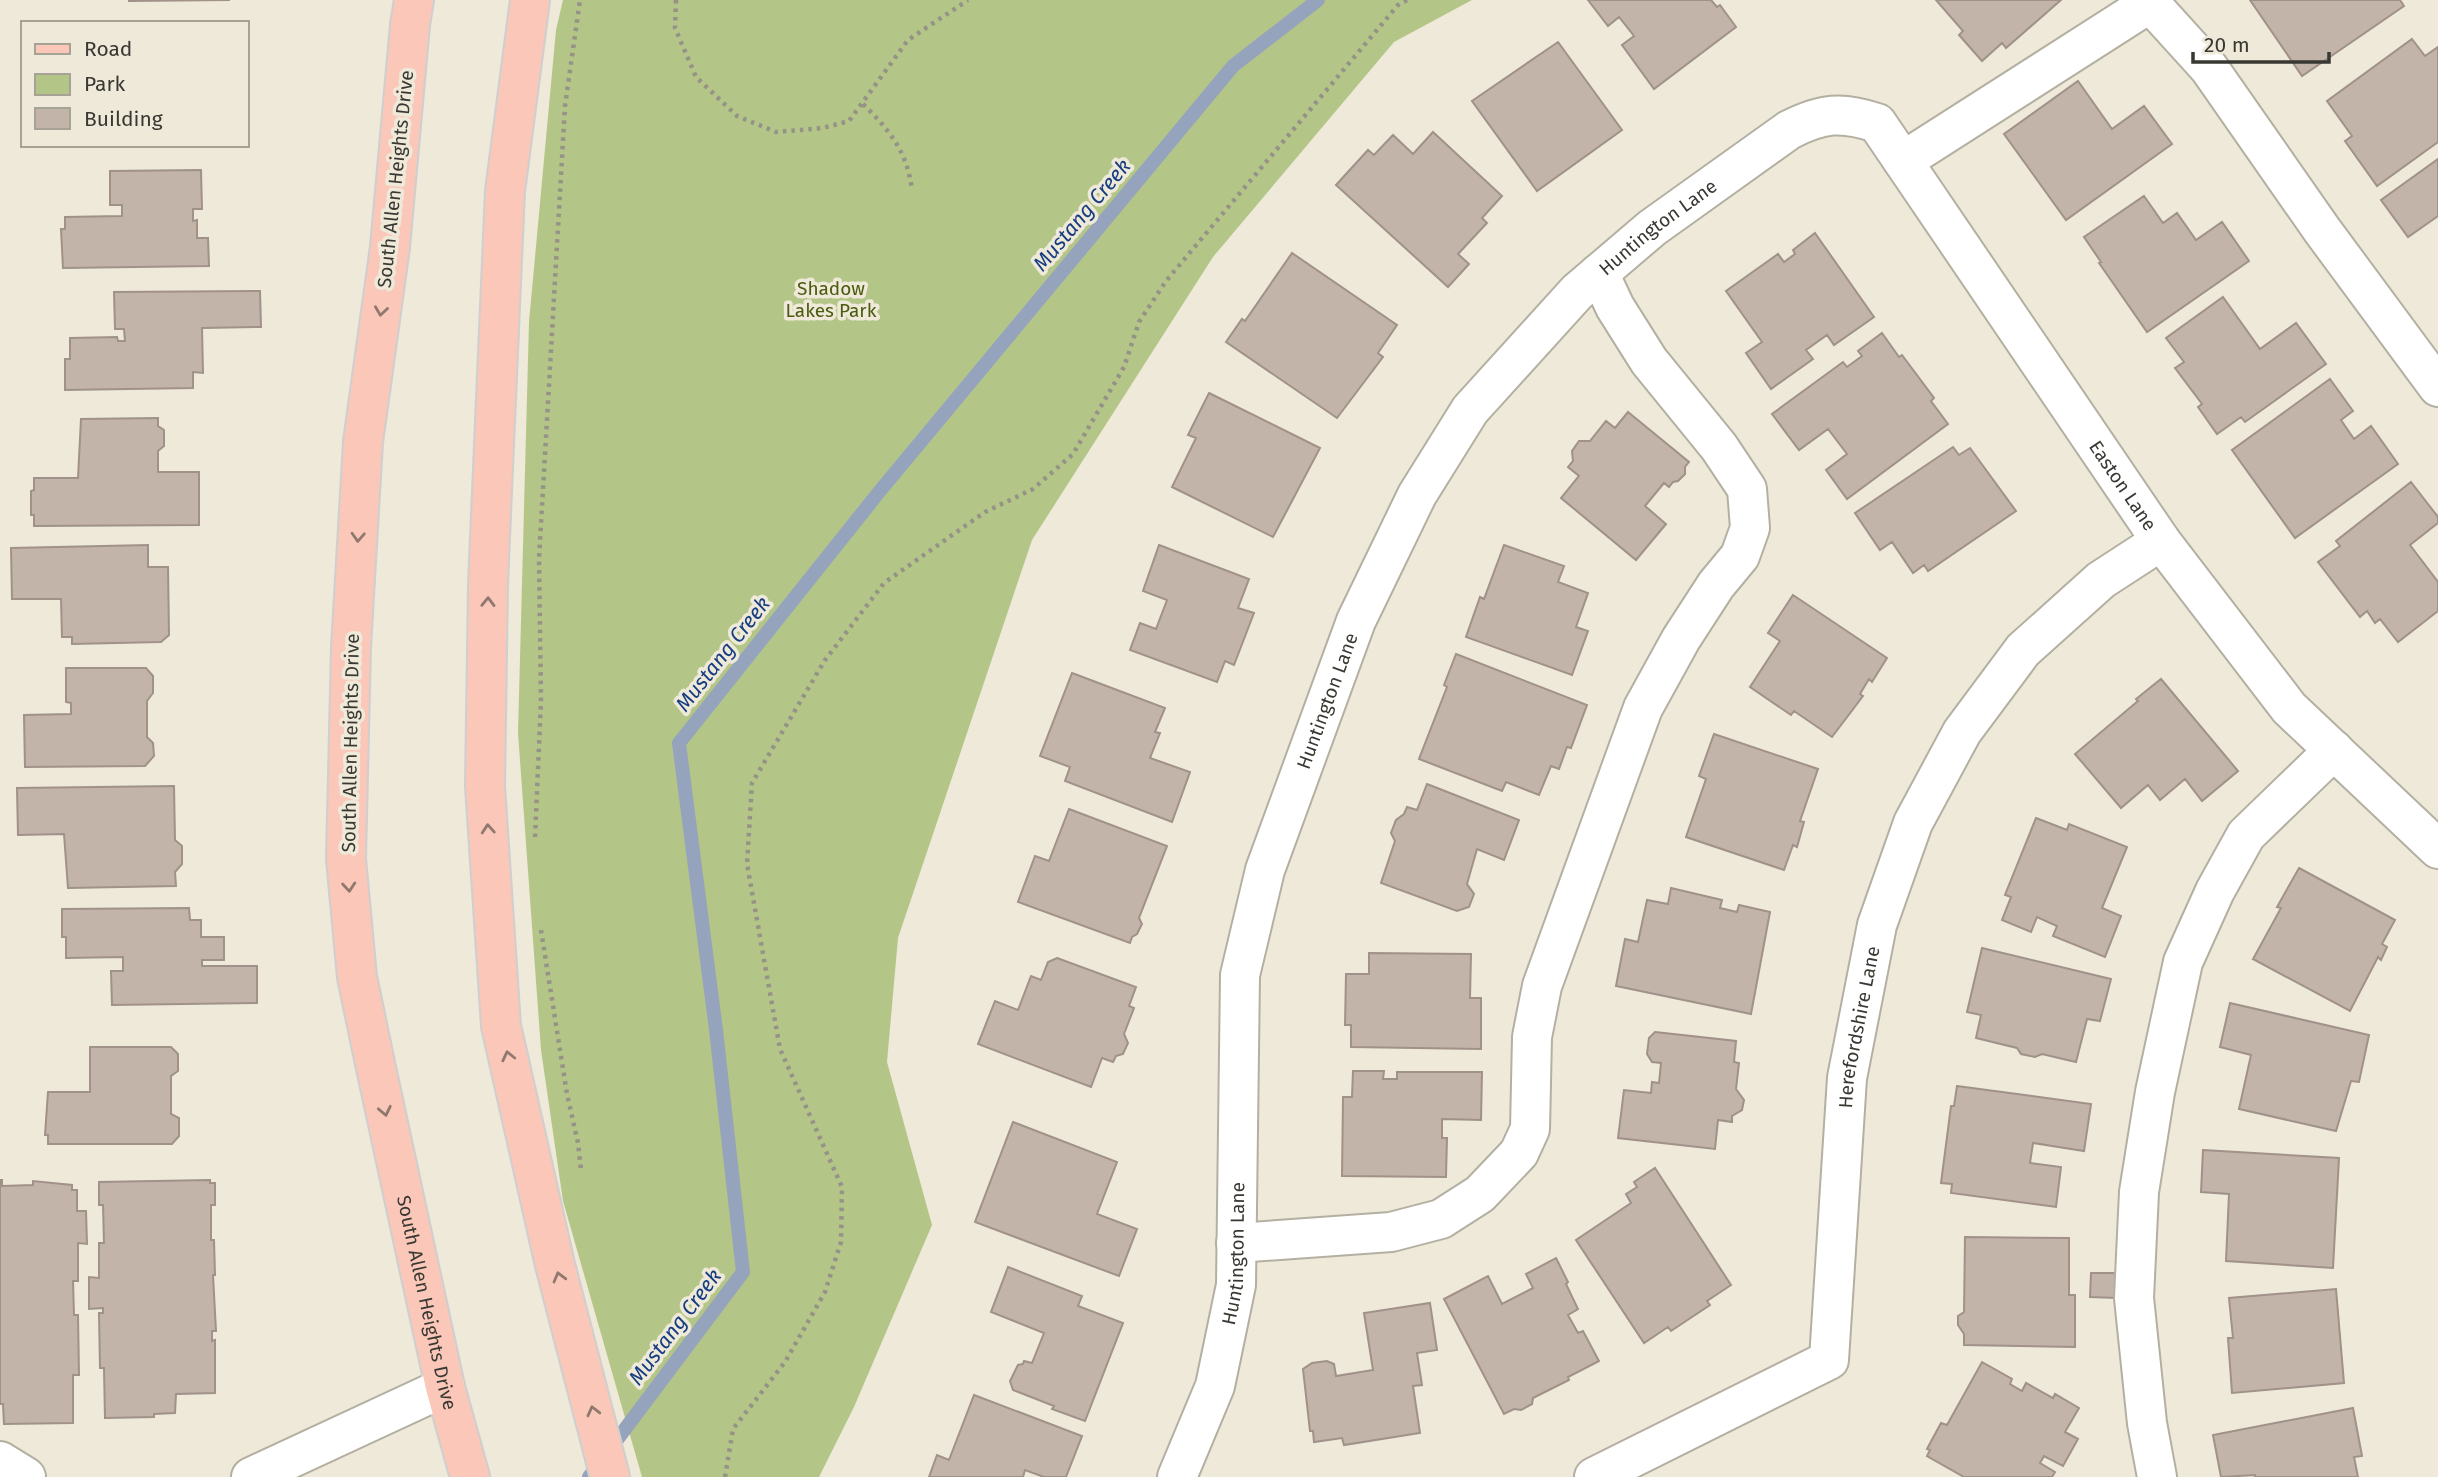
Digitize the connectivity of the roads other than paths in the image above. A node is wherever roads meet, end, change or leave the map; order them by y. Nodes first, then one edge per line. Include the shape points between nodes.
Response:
1 (414, 0) edge
2 (530, 0) edge
3 (1832, 114) joint
4 (1903, 161) junction
5 (1599, 273) junction
6 (2438, 387) edge
7 (2161, 541) junction
8 (2334, 750) junction
9 (2438, 849) edge
10 (1236, 1243) junction
11 (445, 1387) junction
12 (0, 1461) edge
13 (26, 1477) edge
14 (251, 1477) edge
15 (470, 1477) edge
16 (610, 1477) edge
17 (1177, 1477) edge
18 (1594, 1477) edge
19 (2157, 1477) edge

1 -> 11 main road, South Allen Heights Drive via 390,247 363,442 351,647 346,859 357,977
16 -> 2 main road via 555,1265 501,1026 485,786 488,584 505,191
3 - 4 street, Easton Lane via 1877,123
3 - 5 street, Huntington Lane via 1789,130 1652,228
4 - 6 street via 2150,3 2208,68
4 - 7 street, Easton Lane
5 - 10 street, Huntington Lane via 1470,410 1417,495 1356,621 1265,870 1240,975
5 - 10 street via 1650,360 1747,489 1749,528 1740,556 1681,639 1643,708 1542,986 1532,1037 1530,1129 1519,1153 1480,1194 1441,1219 1391,1232
7 - 8 street, Easton Lane via 2289,708
7 - 18 street, Herefordshire Lane via 2101,580 2022,650 1962,732 1913,823 1877,925 1847,1078 1829,1360
8 - 9 street, Easton Lane
8 - 19 street via 2246,835 2183,961 2139,1192 2134,1298
10 - 17 street, Huntington Lane via 1236,1285 1215,1386
11 - 14 street
11 - 15 main road, South Allen Heights Drive
12 - 13 street

